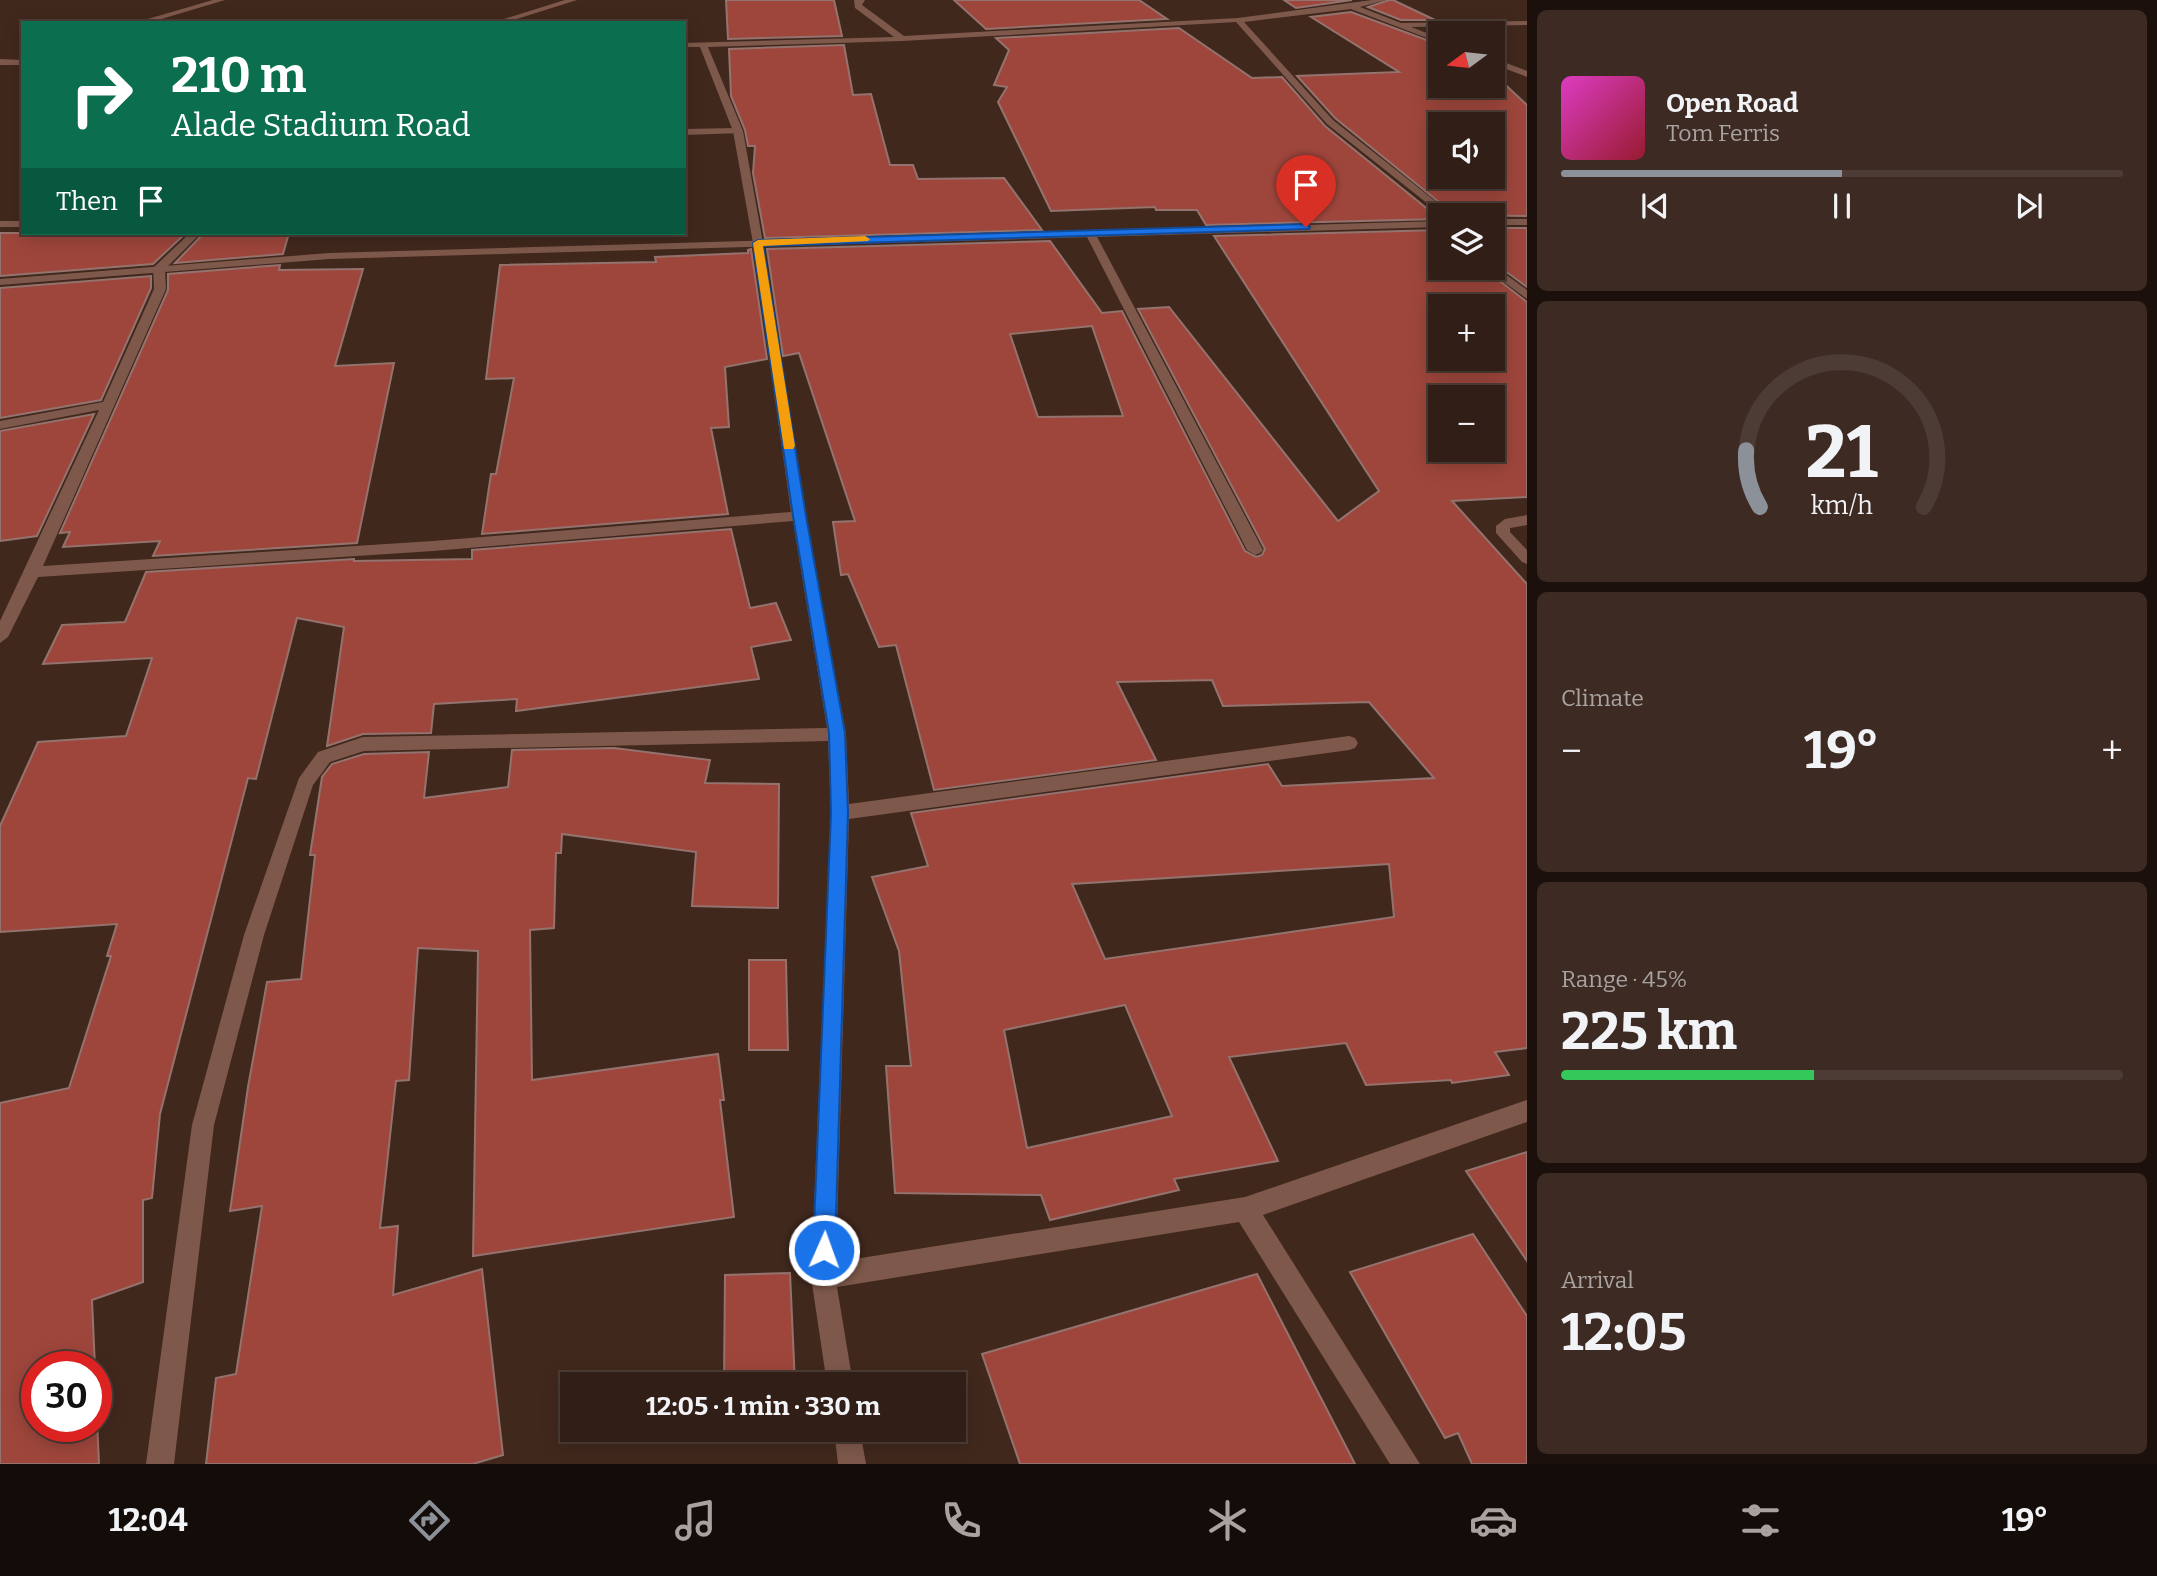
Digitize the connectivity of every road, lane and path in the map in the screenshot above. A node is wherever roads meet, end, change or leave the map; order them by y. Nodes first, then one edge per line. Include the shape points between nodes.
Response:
1 (221, 0) edge
2 (573, 0) edge
3 (861, 0) edge
4 (1381, 0) edge
5 (1352, 7) junction
6 (1238, 20) junction
7 (145, 21) edge
8 (502, 21) edge
9 (1527, 23) edge
10 (1402, 25) junction
11 (1428, 36) edge
12 (902, 39) junction
13 (703, 44) junction
14 (686, 45) edge
15 (21, 57) edge
16 (1, 62) edge
17 (21, 62) edge
18 (1505, 66) edge
19 (1527, 74) edge
20 (738, 131) junction
21 (686, 132) edge
22 (1433, 203) edge
23 (1505, 222) edge
24 (1527, 222) edge
25 (21, 224) edge
26 (1428, 224) edge
27 (0, 225) edge
28 (1090, 233) junction
29 (194, 235) edge
30 (758, 243) junction
31 (159, 268) junction
32 (1505, 279) edge
33 (0, 282) edge
34 (1527, 296) edge
35 (107, 405) junction
36 (0, 425) edge
37 (799, 516) junction
38 (1527, 520) edge
39 (1255, 550) dead end
40 (1527, 559) edge
41 (33, 572) junction
42 (0, 637) edge
43 (837, 733) junction
44 (1349, 743) dead end
45 (839, 813) junction
46 (1527, 1111) edge
47 (1245, 1209) junction
48 (823, 1277) junction
49 (838, 1372) edge
50 (849, 1442) edge
51 (160, 1464) edge
52 (852, 1464) edge
53 (1406, 1464) edge

1 - 7 street
2 - 8 street
3 - 12 street via 858,6
4 - 5 street
5 - 6 street
5 - 10 street
6 - 12 street
6 - 22 street via 1330,122
9 - 10 street
10 - 11 street
12 - 13 street
13 - 14 street
13 - 20 street
15 - 16 street
16 - 17 street
18 - 19 street
20 - 21 street
20 - 30 street
23 - 24 street
25 - 27 street
26 - 28 street
28 - 30 street
28 - 39 street
29 - 31 street
30 - 31 street via 329,256
30 - 37 street
31 - 33 street
31 - 35 street via 160,289
32 - 34 street
35 - 36 street
35 - 41 street
37 - 41 street
37 - 43 street
38 - 40 street via 1503,526 1503,533
41 - 42 street
43 - 45 street
43 - 51 street via 363,744 324,757 305,783 258,922 203,1125
44 - 45 street
45 - 48 street
46 - 47 street
47 - 48 street
47 - 53 street
48 - 49 street
50 - 52 street

